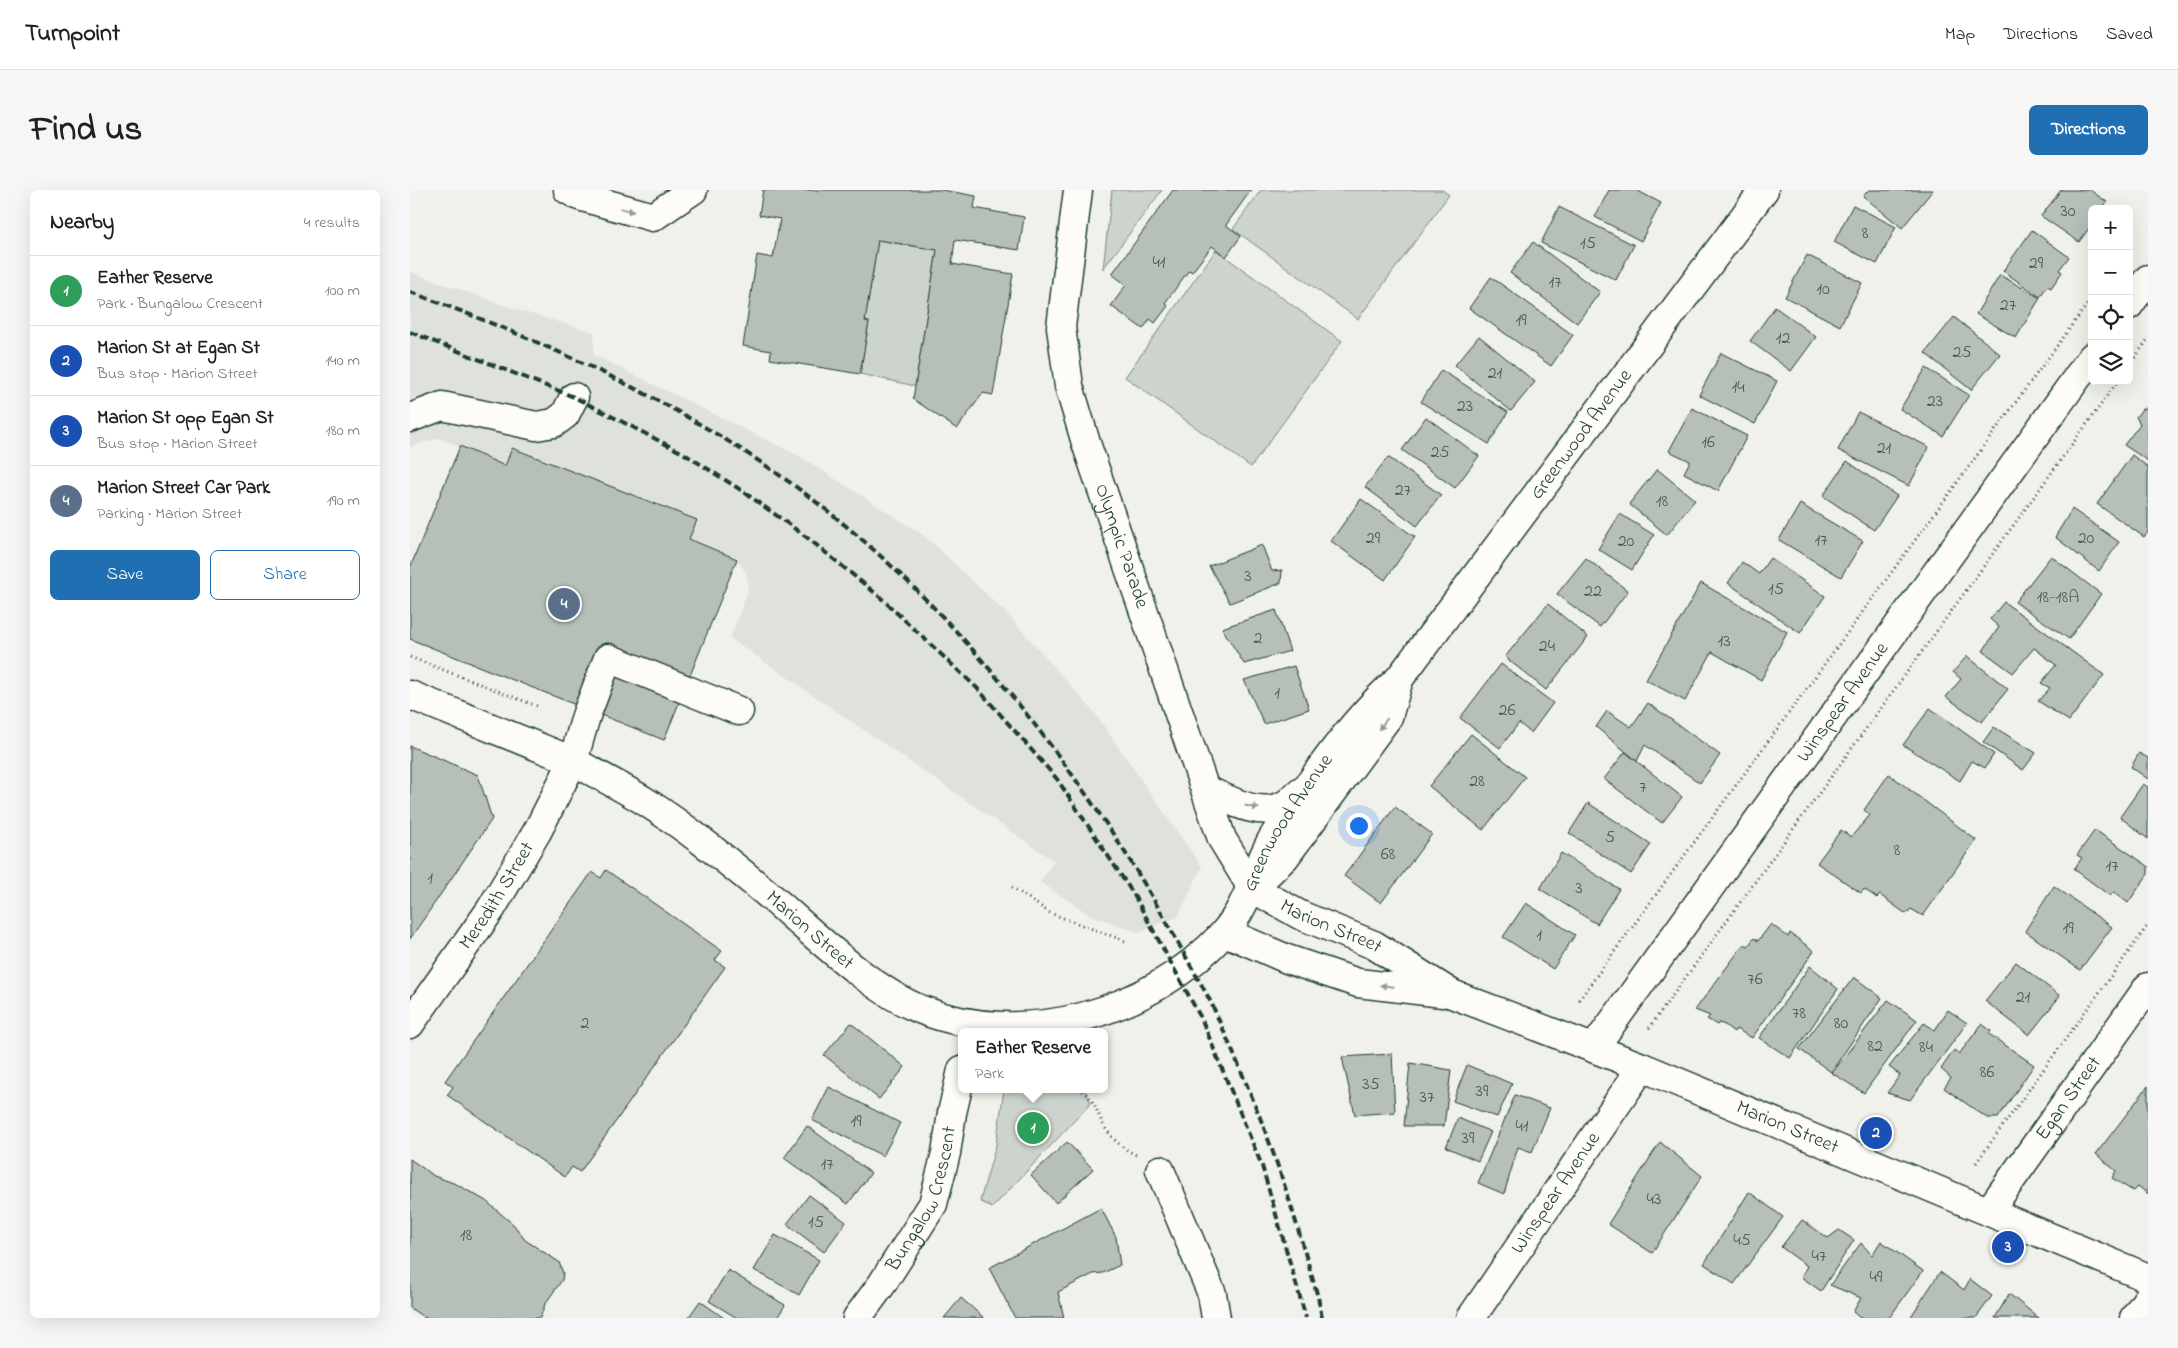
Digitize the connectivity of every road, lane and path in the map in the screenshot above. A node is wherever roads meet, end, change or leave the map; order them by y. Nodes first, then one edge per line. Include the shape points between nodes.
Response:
1 (568, 190) edge
2 (693, 190) edge
3 (1078, 190) edge
4 (1764, 190) edge
5 (2148, 279) edge
6 (2133, 300) edge
7 (2088, 303) edge
8 (2148, 339) edge
9 (2133, 360) edge
10 (2088, 363) edge
11 (2115, 385) edge
12 (574, 397) dead end
13 (410, 418) edge
14 (410, 657) edge
15 (1399, 679) junction
16 (410, 694) edge
17 (537, 706) dead end
18 (740, 711) dead end
19 (573, 761) junction
20 (1310, 782) junction
21 (1206, 790) junction
22 (1012, 887) dead end
23 (1252, 888) junction
24 (2148, 925) edge
25 (1225, 932) junction
26 (1125, 941) dead end
27 (2148, 987) edge
28 (1452, 994) junction
29 (1580, 1000) dead end
30 (410, 1024) edge
31 (968, 1028) edge
32 (1649, 1028) dead end
33 (1594, 1048) junction
34 (1642, 1067) junction
35 (958, 1087) edge
36 (1087, 1093) edge
37 (1976, 1163) dead end
38 (1160, 1170) joint
39 (1989, 1211) junction
40 (2148, 1278) edge
41 (2148, 1298) edge
42 (857, 1318) edge
43 (1216, 1318) edge
44 (1471, 1318) edge
45 (2134, 1318) edge

1 -> 2 main road via 653,217
3 - 21 main road, Olympic Parade via 1061,327 1069,386
4 - 15 main road, Greenwood Avenue
5 - 6 main road
7 - 29 path
8 - 9 path
10 - 33 main road, Winspear Avenue
11 - 32 path
12 - 13 main road via 565,415 554,423 536,426 442,406
14 - 17 path
15 - 20 main road, Greenwood Avenue via 1370,706
15 -> 23 main road, Greenwood Avenue via 1388,717 1285,857
16 - 19 main road, Marion Street
18 - 19 main road, Meredith Street via 608,658
19 - 30 main road, Meredith Street via 538,830 492,908
19 - 31 main road, Marion Street via 644,800 700,839 883,989 922,1010
21 -> 20 main road via 1234,802 1269,809 1285,805
20 - 23 main road, Greenwood Avenue via 1270,843
21 - 23 main road, Olympic Parade via 1228,851
22 - 26 path via 1050,913
23 - 25 main road, Marion Street
23 - 28 main road, Marion Street via 1300,915 1374,945
24 - 37 path
28 -> 25 main road, Marion Street via 1358,983 1288,959
25 - 31 main road, Marion Street via 1172,976 1141,995 1098,1014 1072,1021
27 - 39 main road, Egan Street
28 - 33 main road, Marion Street
33 - 34 main road, Marion Street
34 - 39 main road, Marion Street
34 - 44 main road, Winspear Avenue
35 - 42 main road, Bungalow Crescent via 933,1204
36 - 38 path via 1104,1126 1120,1146
38 - 43 main road via 1212,1294
39 - 40 main road, Marion Street
41 - 45 main road

